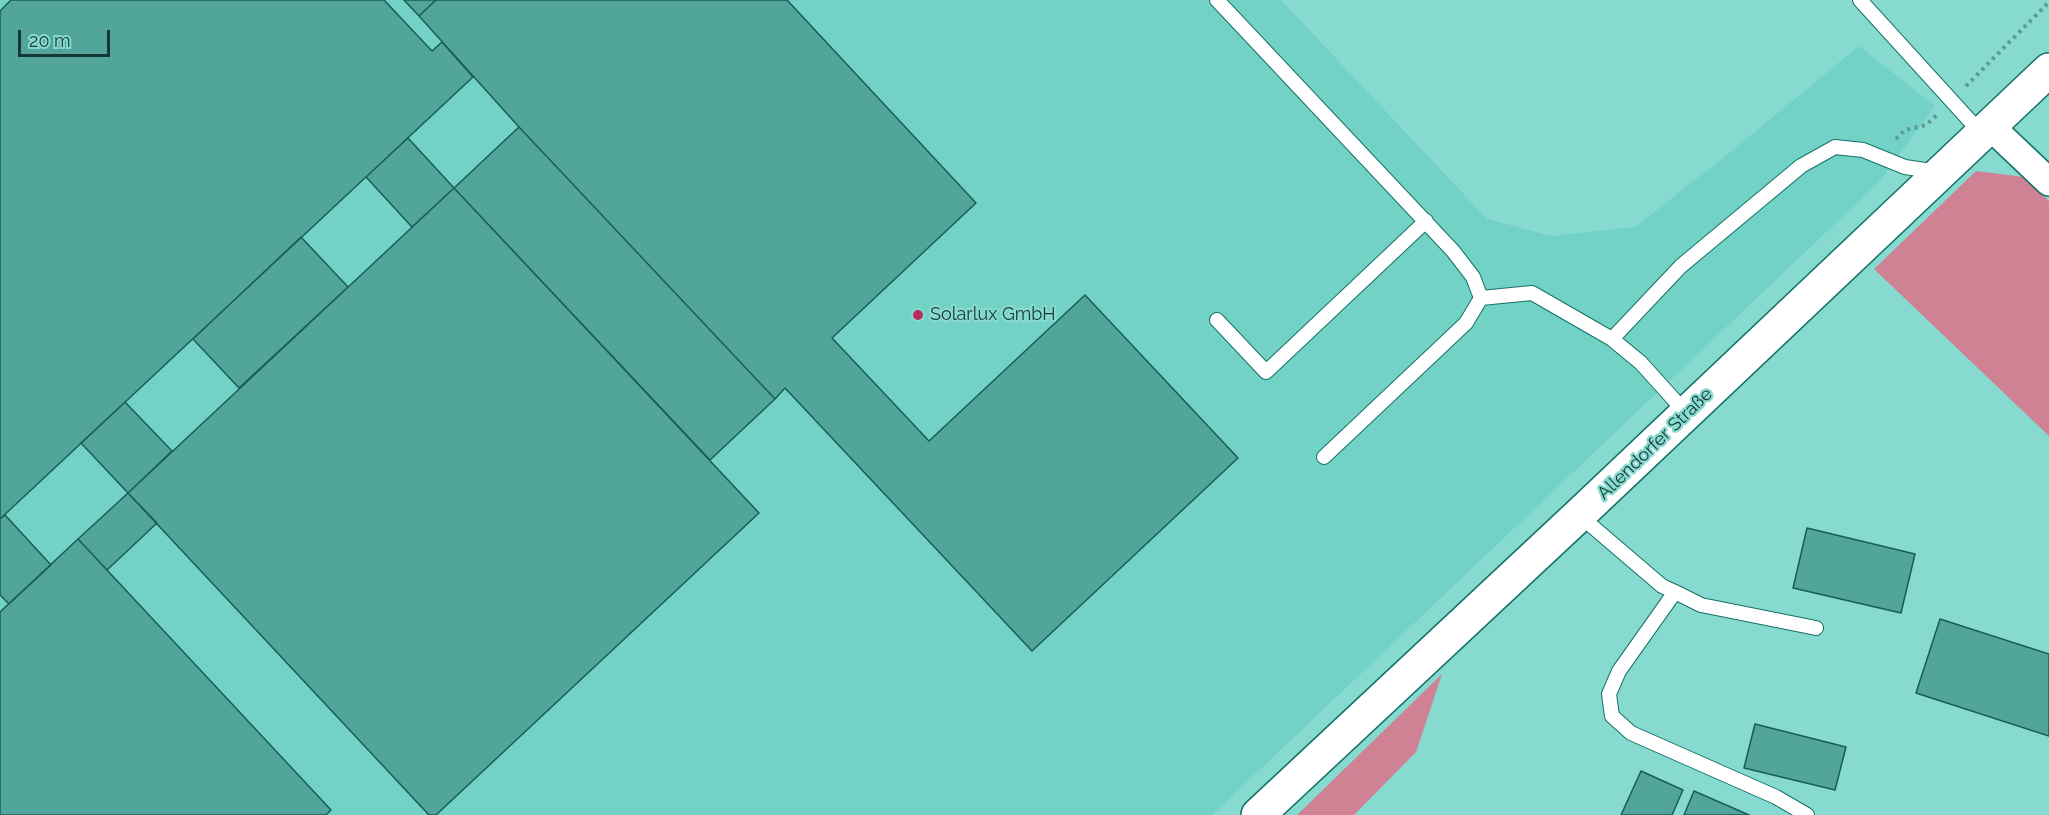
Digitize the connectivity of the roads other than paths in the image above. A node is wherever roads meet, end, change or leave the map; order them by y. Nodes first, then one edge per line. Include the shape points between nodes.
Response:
1 (1217, 0) edge
2 (1860, 0) edge
3 (2049, 70) edge
4 (1987, 131) junction
5 (1943, 172) junction
6 (2049, 182) edge
7 (1426, 221) junction
8 (1481, 298) junction
9 (1216, 320) dead end
10 (1612, 339) junction
11 (1686, 413) junction
12 (1324, 457) dead end
13 (1579, 515) junction
14 (1675, 592) junction
15 (1816, 628) dead end
16 (1258, 815) edge
17 (1807, 815) edge

1 - 7 lane
2 - 4 lane
3 - 4 main road, Allendorfer Straße
4 - 5 main road, Allendorfer Straße
4 - 6 street
5 - 10 lane via 1905,167 1863,150 1835,147 1802,166 1681,266
5 - 11 main road, Allendorfer Straße
7 - 8 lane via 1473,277
7 - 9 lane via 1266,372
8 - 10 lane via 1532,293
8 - 12 lane via 1466,322
10 - 11 lane via 1641,363
11 - 13 main road, Allendorfer Straße
13 - 14 lane via 1662,586
13 - 16 main road, Allendorfer Straße
14 - 15 lane via 1701,604
14 - 17 lane via 1619,670 1609,694 1612,717 1630,733 1776,797

